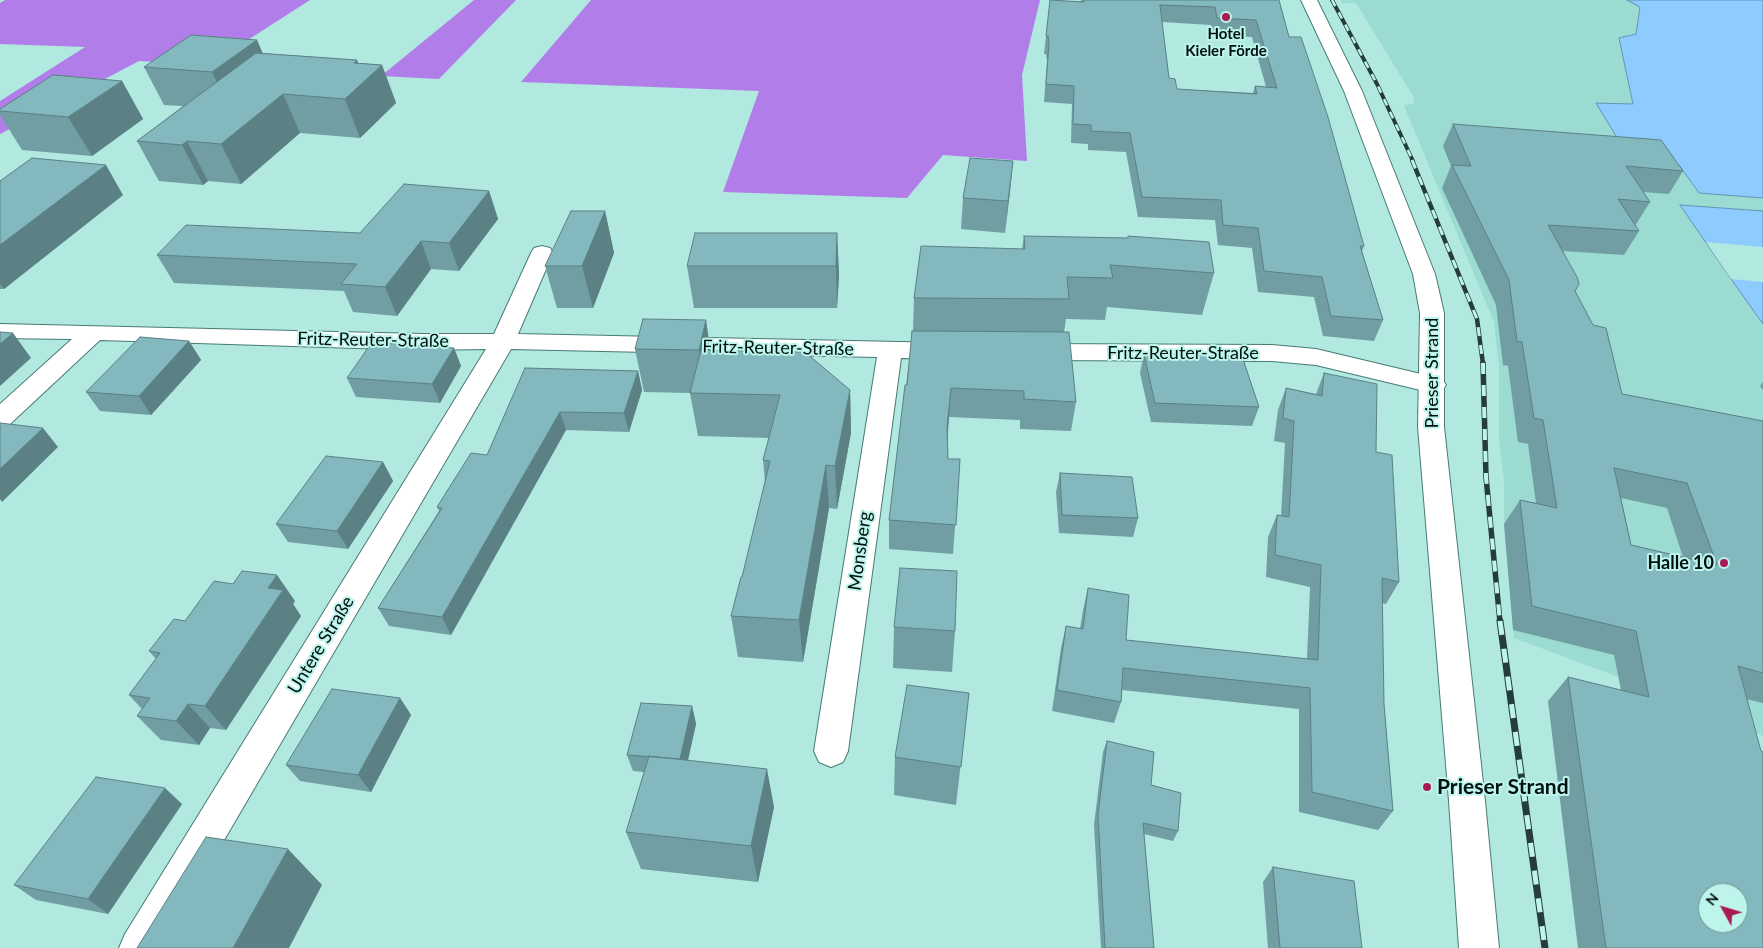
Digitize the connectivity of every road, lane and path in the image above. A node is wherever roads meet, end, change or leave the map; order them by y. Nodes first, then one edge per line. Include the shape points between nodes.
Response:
1 (1309, 0) edge
2 (542, 253) dead end
3 (0, 331) edge
4 (94, 332) junction
5 (503, 341) junction
6 (890, 350) junction
7 (968, 351) edge
8 (1007, 351) edge
9 (1433, 385) junction
10 (0, 419) edge
11 (831, 751) dead end
12 (138, 948) edge
13 (1479, 948) edge

1 - 9 street, Prieser Strand via 1353,91 1424,274 1432,314
2 - 5 street, Untere Straße
3 - 4 street, Fritz-Reuter-Straße
4 - 5 street, Fritz-Reuter-Straße via 422,342
4 - 10 street
5 - 6 street, Fritz-Reuter-Straße
5 - 12 street, Untere Straße
6 - 7 street, Fritz-Reuter-Straße
6 - 11 street, Monsberg
8 - 9 street, Fritz-Reuter-Straße via 1272,353 1371,368
9 - 13 street, Prieser Strand via 1431,427

